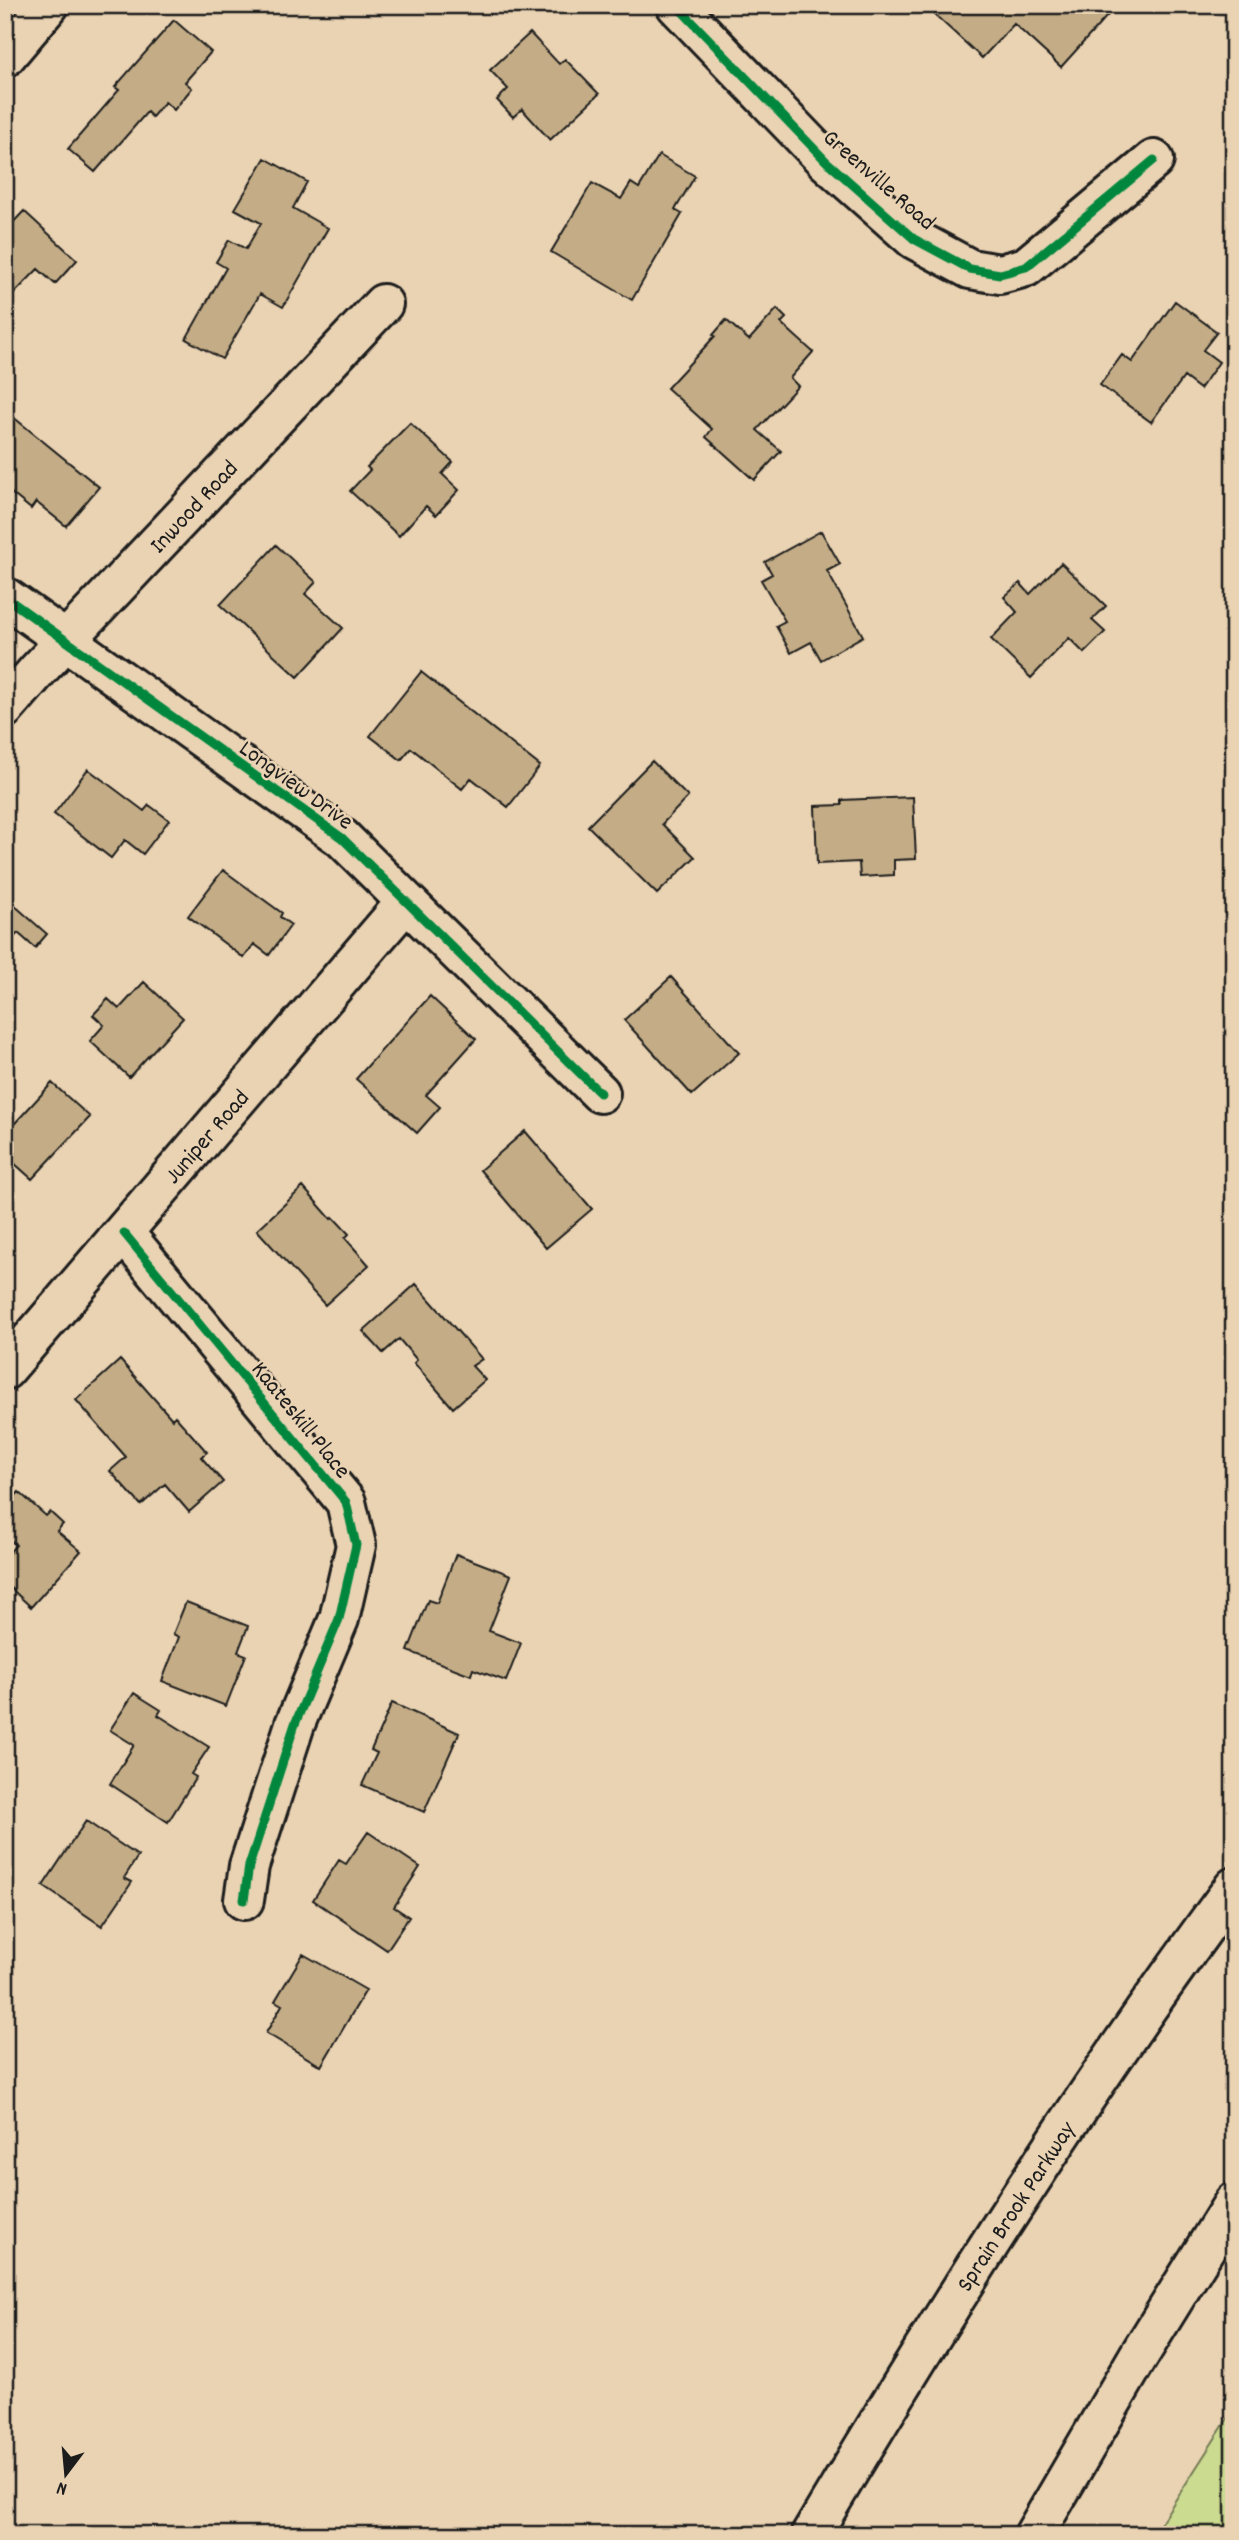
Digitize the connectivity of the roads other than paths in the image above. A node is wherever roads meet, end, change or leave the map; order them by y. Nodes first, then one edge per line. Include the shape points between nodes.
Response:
1 (49, 5) edge
2 (676, 5) edge
3 (5, 57) edge
4 (1154, 160) dead end
5 (383, 304) dead end
6 (5, 597) edge
7 (66, 641) junction
8 (5, 708) edge
9 (406, 902) junction
10 (600, 1093) dead end
11 (124, 1233) junction
12 (5, 1370) edge
13 (1234, 1888) edge
14 (244, 1900) dead end
15 (1234, 2202) edge
16 (811, 2535) edge
17 (1034, 2535) edge

1 - 3 main road
2 - 4 main road, Greenville Road via 826,161 914,239 970,268 1000,274 1026,267
5 - 7 main road, Inwood Road
6 - 7 main road, Longview Drive
7 - 8 main road, Inwood Road
7 - 9 main road, Longview Drive via 342,838
9 - 10 main road, Longview Drive
9 - 11 main road, Juniper Road
11 - 12 main road, Juniper Road
11 - 14 main road, Kaateskill Place via 346,1502 356,1545 339,1619 295,1724 249,1866
13 - 16 main road, Sprain Brook Parkway via 1026,2187
15 - 17 main road

